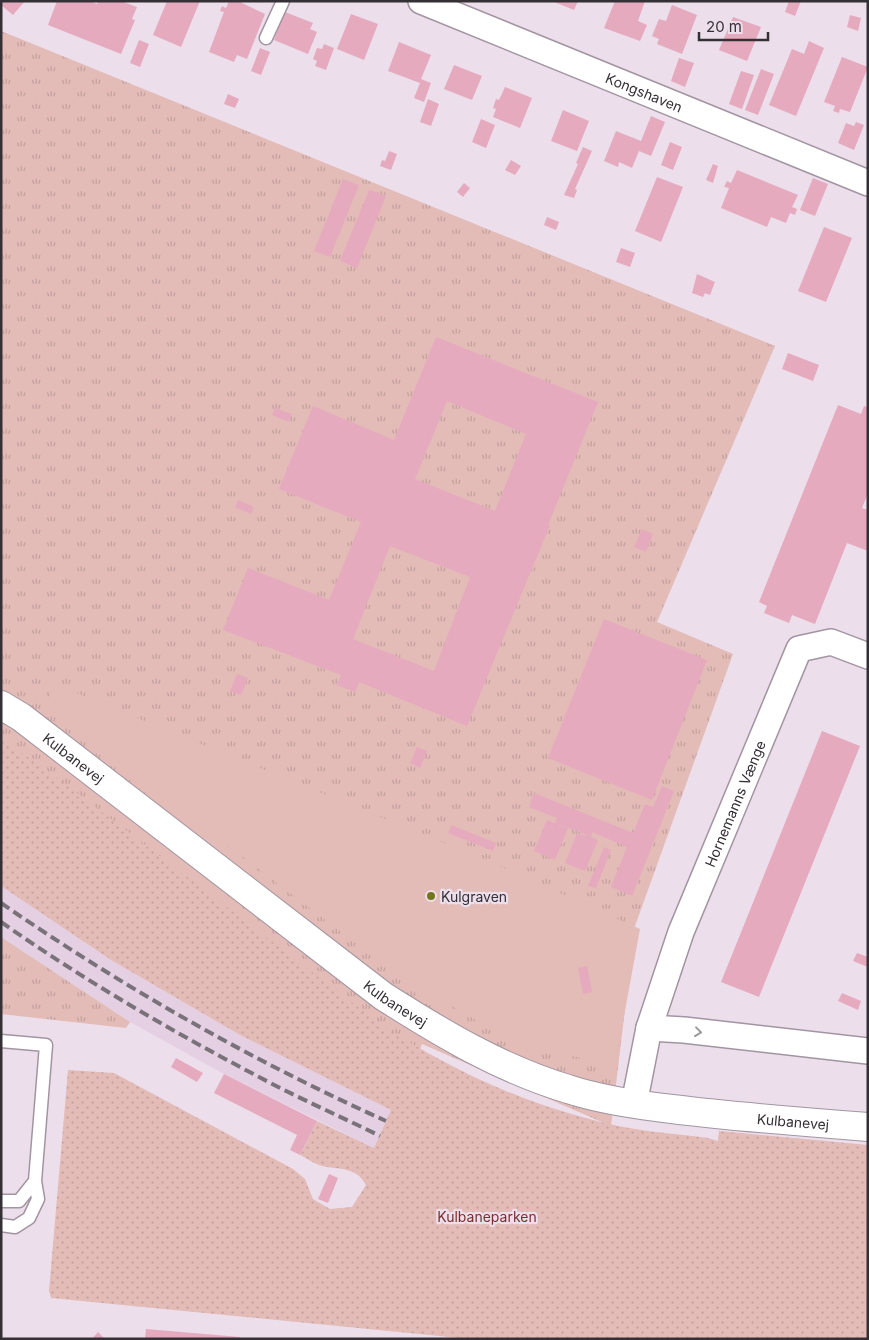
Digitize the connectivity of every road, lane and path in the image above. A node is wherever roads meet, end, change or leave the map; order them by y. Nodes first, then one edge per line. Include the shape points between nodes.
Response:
1 (283, 1) edge
2 (421, 1) edge
3 (266, 38) dead end
4 (868, 183) edge
5 (868, 656) edge
6 (1, 705) edge
7 (650, 1028) junction
8 (1, 1041) edge
9 (868, 1052) edge
10 (634, 1104) junction
11 (868, 1127) edge
12 (35, 1181) junction
13 (1, 1201) edge
14 (1, 1225) edge

1 - 3 lane
2 - 4 street, Kongshaven
5 - 7 street, Hornemanns Vænge via 830,642 799,649 681,932
6 - 10 street, Kulbanevej via 22,717 383,996 427,1024 503,1064 568,1090
7 -> 9 street
7 - 10 street, Hornemanns Vænge
8 - 12 lane via 46,1044
10 - 11 street, Kulbanevej
12 - 13 lane via 19,1201
12 - 14 lane via 38,1199 30,1218 15,1227

